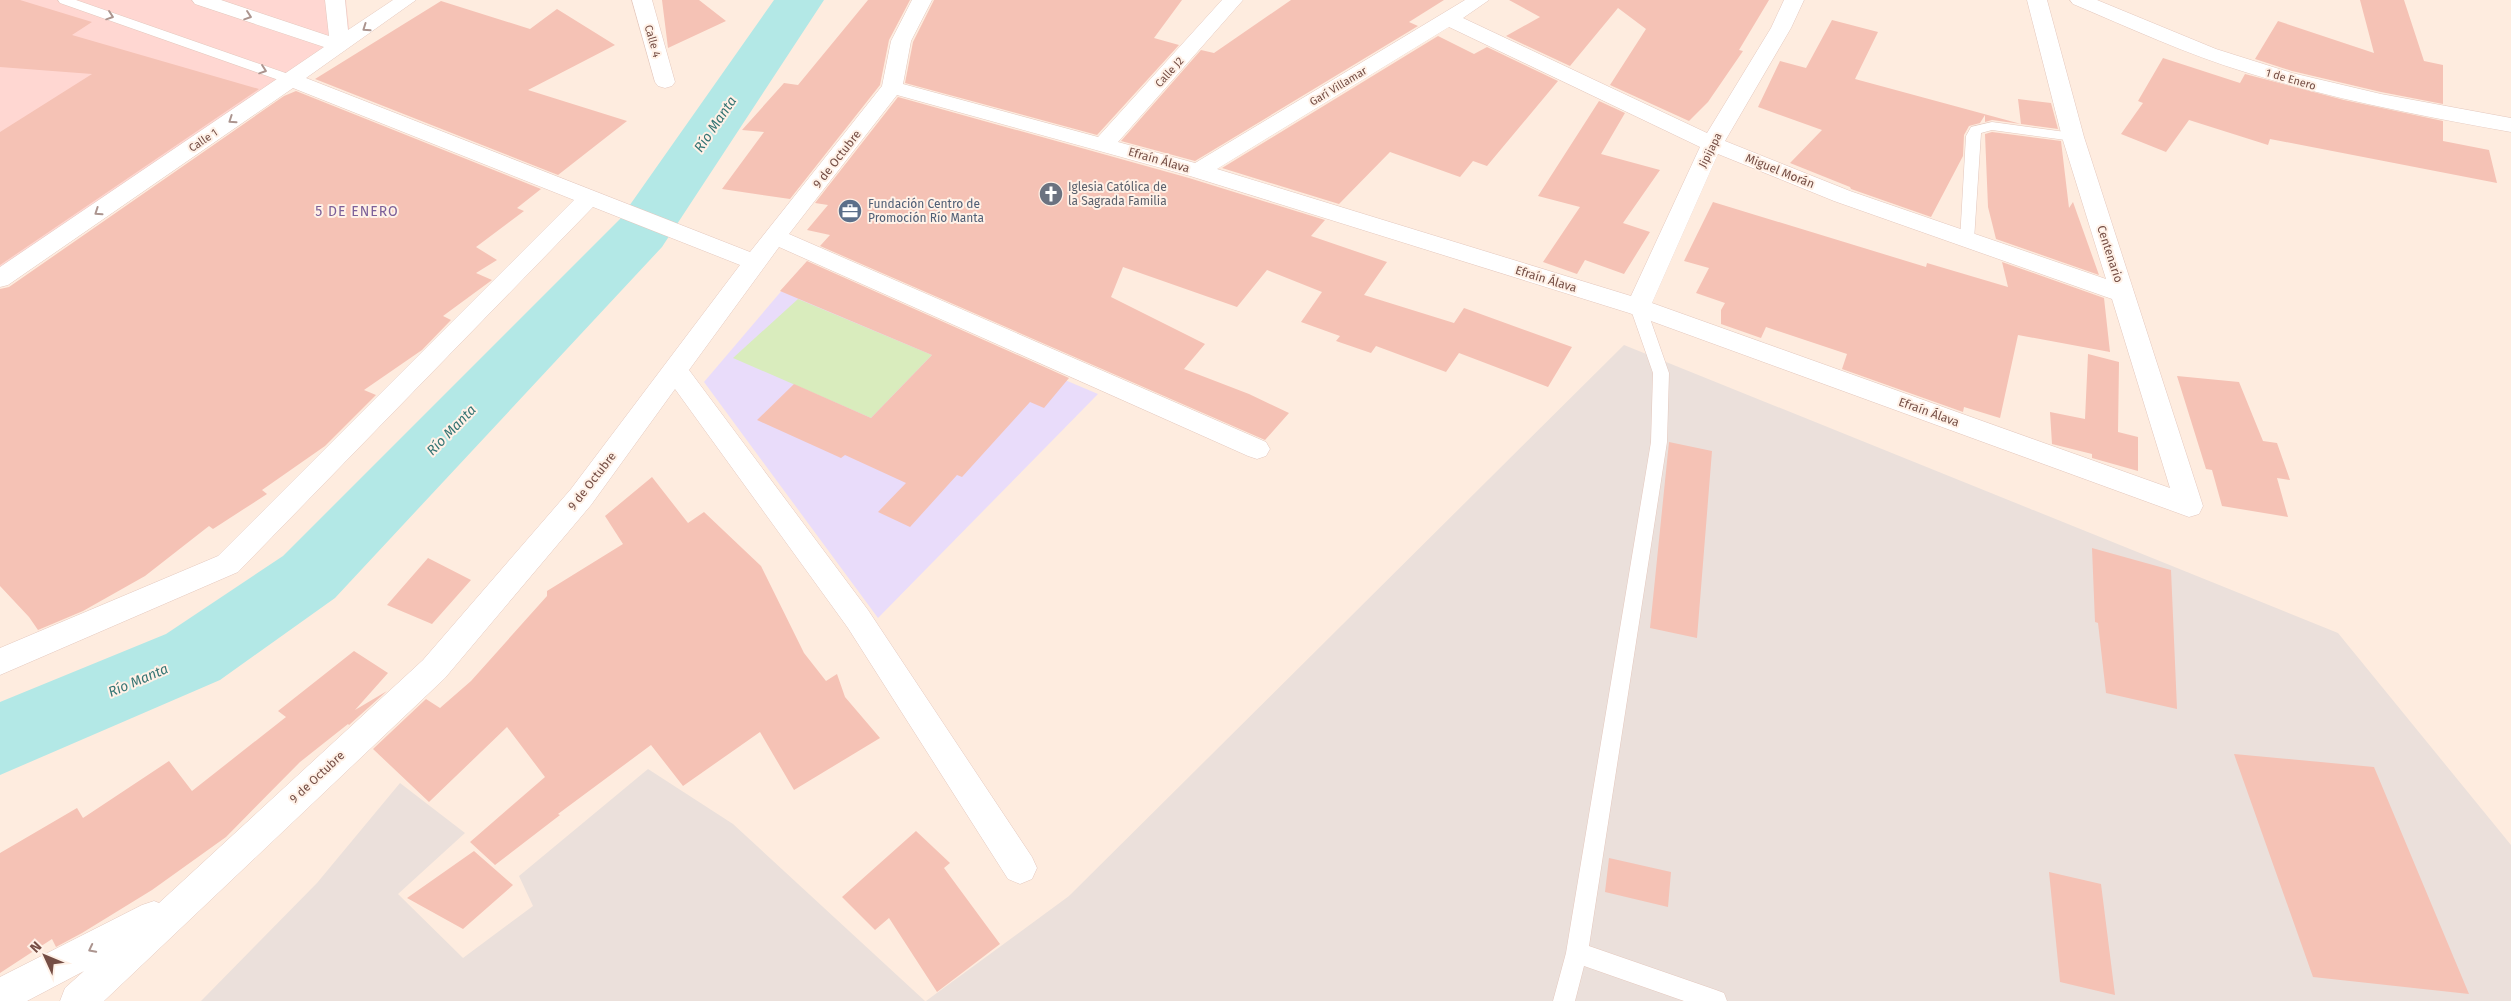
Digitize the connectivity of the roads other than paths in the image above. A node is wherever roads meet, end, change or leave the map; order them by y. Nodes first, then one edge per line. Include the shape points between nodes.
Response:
1 (64, 0) edge
2 (202, 0) edge
3 (335, 0) edge
4 (406, 0) edge
5 (642, 0) edge
6 (922, 0) edge
7 (1233, 0) edge
8 (1478, 0) edge
9 (1794, 0) edge
10 (2037, 0) edge
11 (2080, 0) edge
12 (1448, 19) junction
13 (340, 46) junction
14 (292, 80) junction
15 (665, 82) dead end
16 (892, 87) junction
17 (2511, 125) edge
18 (2073, 138) junction
19 (1104, 144) junction
20 (1712, 144) junction
21 (1198, 171) junction
22 (600, 202) junction
23 (776, 237) junction
24 (1967, 240) junction
25 (755, 262) junction
26 (0, 279) edge
27 (2123, 294) junction
28 (1638, 307) junction
29 (675, 370) junction
30 (1257, 449) dead end
31 (2189, 506) joint
32 (0, 662) edge
33 (1020, 868) dead end
34 (182, 902) junction
35 (1578, 953) junction
36 (0, 996) edge
37 (78, 1001) edge
38 (1564, 1001) edge
39 (1716, 1001) edge

1 -> 14 lane
2 -> 13 street
3 - 13 street
4 -> 13 street, Calle 1
5 - 15 street, Calle 4
6 - 16 street, 9 de Octubre via 901,40
7 - 19 street, Calle J2
8 - 12 street, Garí Villamar
9 - 20 street, Jipijapa via 1781,28
10 - 18 street, Centenario
11 - 17 street, 1 de Enero via 2189,46 2251,67 2386,103
12 - 20 street, Miguel Morán
12 - 21 street, Garí Villamar
13 - 14 street, Calle 1
14 - 22 street
14 -> 26 street, Calle 1
16 - 19 street, Efraín Álava
16 - 23 street, 9 de Octubre
18 - 24 lane via 1992,126 1976,130 1973,136
18 - 27 street, Centenario
19 - 21 street, Efraín Álava
20 - 24 street, Miguel Morán via 1842,196
20 - 28 street, Jipijapa
21 - 28 street, Efraín Álava
22 - 25 street
22 - 32 street via 228,564
23 - 25 street, 9 de Octubre
23 - 30 street
24 - 27 street, Miguel Morán
25 - 29 street, 9 de Octubre
27 - 31 street, Centenario
28 - 31 street, Efraín Álava
28 - 35 lane via 1661,373 1659,442
29 - 33 street via 858,619
29 - 34 street, 9 de Octubre via 581,498 434,669
34 -> 36 street, 9 de Octubre
34 - 37 street, 9 de Octubre
35 - 38 lane
35 - 39 lane

